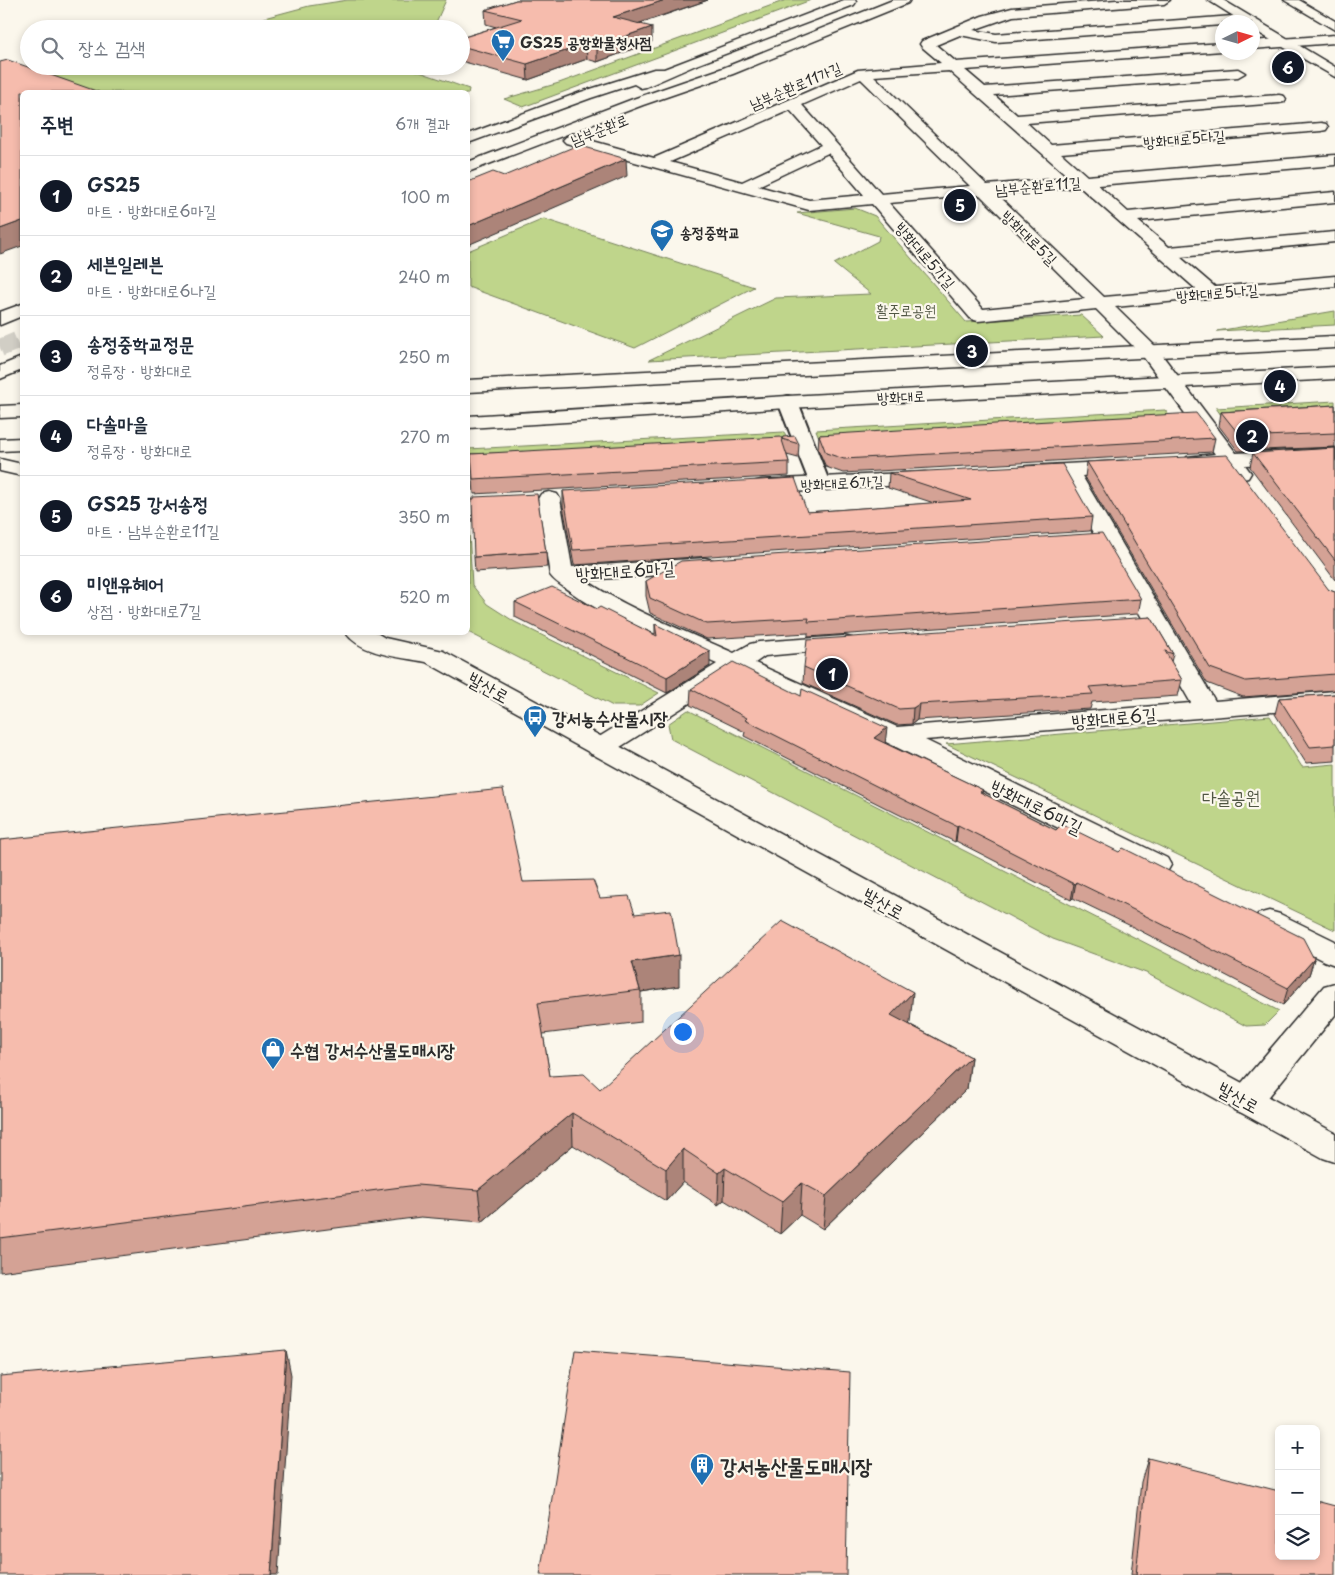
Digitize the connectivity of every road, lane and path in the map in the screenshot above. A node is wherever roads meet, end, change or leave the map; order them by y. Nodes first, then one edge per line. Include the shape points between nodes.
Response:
1 (855, 0) edge
2 (904, 0) edge
3 (1040, 0) edge
4 (1164, 0) edge
5 (1214, 0) edge
6 (1290, 0) edge
7 (1051, 8) junction
8 (830, 10) junction
9 (1239, 15) edge
10 (863, 16) junction
11 (1215, 24) edge
12 (1335, 26) edge
13 (1260, 28) edge
14 (960, 31) junction
15 (1335, 39) edge
16 (1285, 43) junction
17 (1260, 45) edge
18 (1215, 48) edge
19 (1201, 49) junction
20 (691, 62) junction
21 (952, 67) junction
22 (728, 71) junction
23 (1335, 73) edge
24 (862, 74) junction
25 (1262, 89) dead end
26 (981, 92) junction
27 (1279, 100) junction
28 (793, 104) junction
29 (1014, 120) junction
30 (1321, 127) junction
31 (1335, 136) edge
32 (470, 138) edge
33 (571, 140) junction
34 (831, 146) junction
35 (1047, 150) junction
36 (470, 151) edge
37 (1335, 160) edge
38 (657, 162) junction
39 (470, 167) edge
40 (470, 181) edge
41 (1084, 182) junction
42 (743, 187) junction
43 (982, 190) junction
44 (1335, 197) edge
45 (878, 199) junction
46 (1124, 216) junction
47 (1335, 237) edge
48 (1166, 253) junction
49 (1335, 281) edge
50 (1211, 292) junction
51 (1099, 303) junction
52 (20, 311) edge
53 (0, 319) edge
54 (1335, 342) edge
55 (1149, 352) junction
56 (20, 364) edge
57 (0, 373) edge
58 (1335, 373) edge
59 (1174, 382) junction
60 (470, 386) edge
61 (788, 402) junction
62 (20, 411) edge
63 (0, 412) edge
64 (470, 422) edge
65 (20, 444) edge
66 (0, 445) edge
67 (1335, 454) edge
68 (1231, 460) junction
69 (1174, 464) edge
70 (0, 465) edge
71 (1145, 465) edge
72 (20, 470) edge
73 (1068, 470) junction
74 (1008, 473) edge
75 (949, 476) edge
76 (820, 484) junction
77 (743, 488) edge
78 (1254, 491) edge
79 (550, 499) dead end
80 (731, 564) edge
81 (562, 574) junction
82 (1156, 622) junction
83 (1127, 624) edge
84 (362, 635) edge
85 (416, 635) edge
86 (868, 642) edge
87 (434, 656) junction
88 (735, 664) junction
89 (1335, 699) edge
90 (1208, 709) junction
91 (893, 735) junction
92 (600, 748) junction
93 (1176, 875) edge
94 (1247, 910) edge
95 (1335, 954) edge
96 (1335, 994) edge
97 (1246, 1101) junction
98 (1335, 1149) edge

1 - 8 street, 남부순환로
2 - 10 street, 남부순환로
3 - 7 street
4 - 7 street
5 - 9 street
6 - 12 street
7 - 14 street via 1012,12
8 - 10 street
8 - 20 street, 남부순환로
10 - 22 street, 남부순환로
11 - 14 street via 996,38
13 - 16 street
14 - 21 street via 927,44
15 - 16 street
16 - 17 street
16 - 23 street
18 - 19 street, 남부순환로11가길
19 - 21 street, 남부순환로11가길
19 - 26 street via 1242,76
20 - 32 street, 남부순환로 via 586,95
20 - 36 street, 남부순환로 via 607,99
21 - 24 street, 남부순환로11가길
21 - 26 street
22 - 33 street, 남부순환로 via 654,107
22 - 39 street, 남부순환로
24 - 28 street, 남부순환로11가길
24 - 43 street, 방화대로5길
25 - 27 street
26 - 29 street
27 - 29 street, 방화대로5다길
27 - 30 street
28 - 34 street, 방화대로5가길
28 - 38 street, 남부순환로11가길
29 - 35 street
30 - 31 street
30 - 35 street, 방화대로5다길
33 - 38 street, 남부순환로11길
33 - 40 street, 남부순환로
34 - 42 street
34 - 45 street, 방화대로5가길
35 - 41 street
37 - 41 street, 남부순환로11길
38 - 42 street, 남부순환로11길
41 - 43 street, 남부순환로11길
41 - 46 street
42 - 45 street, 남부순환로11길 via 809,205
43 - 45 street, 남부순환로11길
43 - 51 street, 방화대로5길
44 - 46 street
45 - 51 street, 방화대로5가길 via 978,315
46 - 48 street
47 - 48 street
48 - 50 street
49 - 50 street, 방화대로5나길
50 - 51 street, 방화대로5나길
51 - 55 street, 방화대로5길
52 - 53 street
54 - 55 street, 방화대로
55 - 59 street, 방화대로5길
55 - 60 street, 방화대로
56 - 57 street
58 - 59 street, 방화대로
59 - 61 street, 방화대로
59 - 68 street
61 - 64 street, 방화대로
61 - 76 street
62 - 63 street
65 - 66 street
67 - 68 street
68 - 69 street
68 - 78 street
70 - 72 street
71 - 73 street
73 - 74 street
73 - 82 street via 1098,540
75 - 76 street, 방화대로6가길
76 - 77 street, 방화대로6가길
79 - 81 street, 방화대로6마길
80 - 81 street, 방화대로6마길
81 - 88 street, 방화대로6마길 via 591,595
82 - 83 street
82 - 90 street
84 - 87 street, 발산로 via 377,644
85 - 87 street, 발산로
86 - 88 street via 759,649
87 - 92 street, 발산로
88 - 91 street, 방화대로6마길
88 - 92 street
89 - 90 street, 방화대로6길
90 - 91 street, 방화대로6길
91 - 93 street, 방화대로6마길
92 - 97 street, 발산로
94 - 95 street
96 - 97 street
97 - 98 street, 발산로

